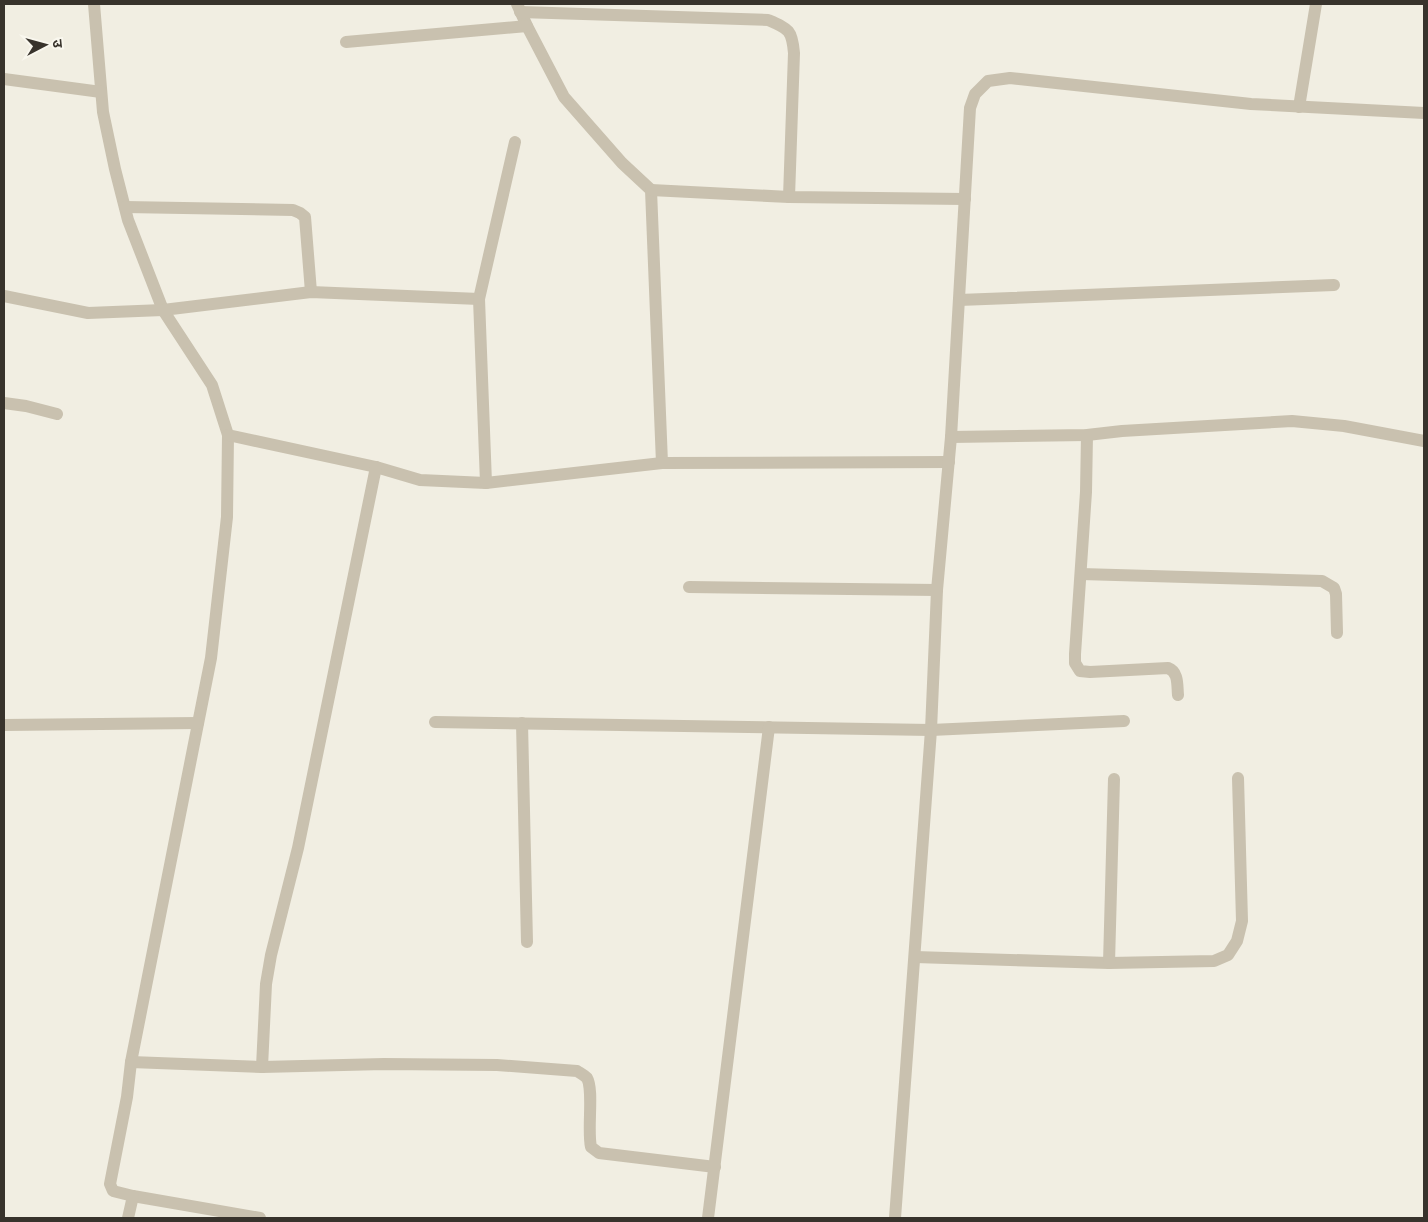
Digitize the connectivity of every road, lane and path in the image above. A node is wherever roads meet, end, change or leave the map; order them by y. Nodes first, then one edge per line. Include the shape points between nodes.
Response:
1 (94, 4) edge
2 (1316, 4) edge
3 (519, 8) edge
4 (527, 26) junction
5 (346, 42) dead end
6 (4, 79) edge
7 (101, 92) junction
8 (1300, 107) junction
9 (1424, 113) edge
10 (515, 142) dead end
11 (651, 190) junction
12 (789, 197) junction
13 (965, 199) junction
14 (125, 207) junction
15 (1334, 284) dead end
16 (310, 292) junction
17 (4, 296) edge
18 (479, 299) junction
19 (959, 300) junction
20 (163, 310) junction
21 (4, 403) edge
22 (57, 414) dead end
23 (228, 435) junction
24 (1087, 435) junction
25 (951, 437) junction
26 (1424, 441) edge
27 (949, 462) junction
28 (662, 463) junction
29 (376, 467) junction
30 (486, 483) junction
31 (1081, 574) junction
32 (689, 587) dead end
33 (937, 590) junction
34 (1337, 633) dead end
35 (1178, 695) dead end
36 (1124, 721) dead end
37 (435, 722) dead end
38 (198, 723) junction
39 (522, 723) junction
40 (4, 725) edge
41 (769, 727) junction
42 (931, 730) junction
43 (1238, 778) dead end
44 (1114, 779) dead end
45 (527, 942) dead end
46 (915, 957) junction
47 (1109, 963) junction
48 (131, 1062) junction
49 (262, 1067) junction
50 (715, 1167) junction
51 (133, 1196) junction
52 (128, 1218) edge
53 (260, 1218) edge
54 (708, 1218) edge
55 (895, 1218) edge

1 - 7 street
2 - 8 street
3 - 4 street
3 - 12 street via 768,20 783,26 792,36 794,53
4 - 5 street
4 - 11 street via 564,97 622,163
6 - 7 street
7 - 14 street
8 - 9 street
8 - 13 street via 1010,78 988,81 974,94 970,108
10 - 18 street
11 - 12 street
11 - 28 street
12 - 13 street
13 - 19 street
14 - 16 street via 292,210 300,213 305,218
14 - 20 street
15 - 19 street
16 - 18 street
16 - 20 street
17 - 20 street via 88,313
18 - 30 street
19 - 25 street
20 - 23 street via 212,385
21 - 22 street
23 - 29 street
23 - 38 street via 227,517 211,658
24 - 25 street
24 - 26 street via 1292,421 1344,426
24 - 31 street
25 - 27 street
27 - 28 street
27 - 33 street
28 - 30 street
29 - 30 street via 420,480
29 - 49 street via 298,848 271,955 266,984
31 - 34 street via 1322,581 1334,588 1336,594
31 - 35 street via 1075,654 1075,663 1080,671 1168,668 1176,677
32 - 33 street
33 - 42 street
36 - 42 street
37 - 39 street
38 - 40 street
38 - 48 street
39 - 41 street
39 - 45 street
41 - 42 street
41 - 50 street
42 - 46 street
43 - 47 street via 1242,921 1237,941 1228,955 1214,961
44 - 47 street
46 - 47 street
46 - 55 street
48 - 49 street
48 - 51 street via 110,1184 113,1191
49 - 50 street via 497,1065 577,1071 586,1077 590,1085 589,1136 591,1147 599,1153
50 - 54 street
51 - 52 street
51 - 53 street

